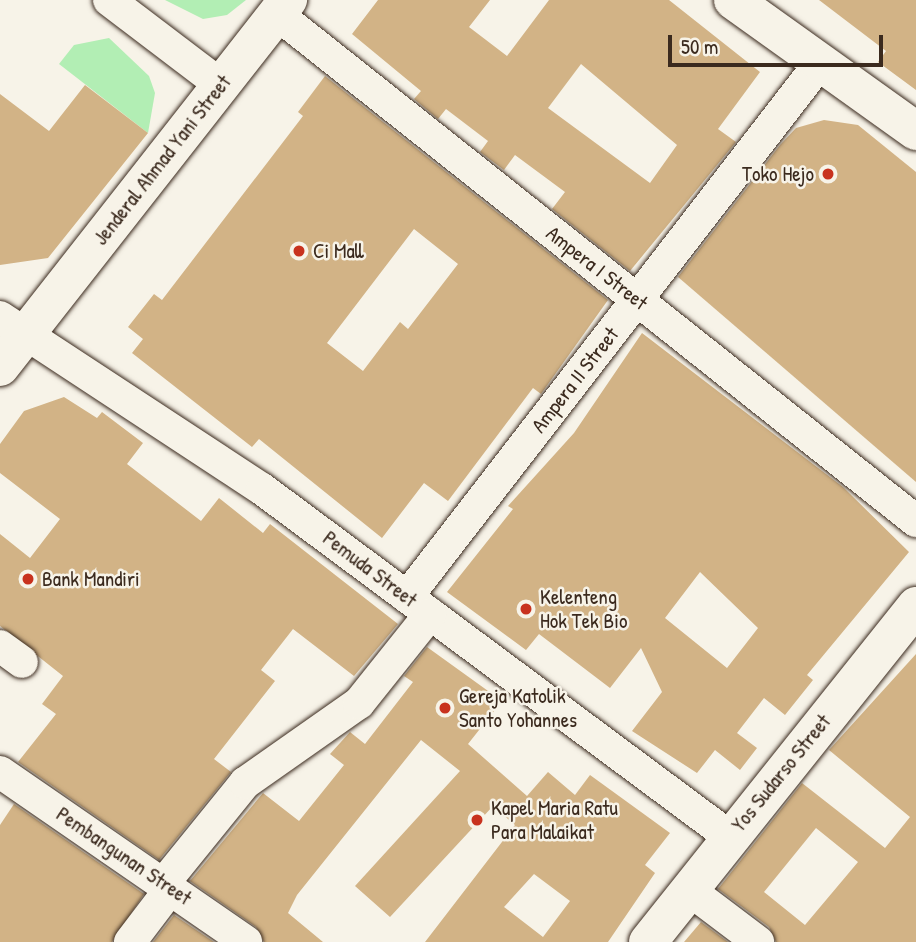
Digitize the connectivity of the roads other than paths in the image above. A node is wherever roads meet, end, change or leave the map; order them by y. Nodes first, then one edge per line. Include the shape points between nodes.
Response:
1 (109, 0) edge
2 (733, 0) edge
3 (283, 7) edge
4 (820, 63) junction
5 (221, 85) junction
6 (916, 131) edge
7 (638, 300) junction
8 (13, 326) edge
9 (0, 367) edge
10 (916, 522) edge
11 (418, 606) junction
12 (916, 606) edge
13 (0, 772) edge
14 (730, 837) junction
15 (168, 886) junction
16 (688, 889) junction
17 (130, 942) edge
18 (246, 942) edge
19 (648, 942) edge
20 (758, 942) edge

1 - 5 street
2 - 4 main road
3 - 5 main road, Jenderal Ahmad Yani Street
3 - 7 street, Ampera I Street
4 - 6 main road
4 - 7 street, Ampera II Street
5 - 8 main road, Jenderal Ahmad Yani Street
7 - 10 street, Ampera I Street
7 - 11 street, Ampera II Street
8 - 9 main road, Jenderal Ahmad Yani Street
8 - 11 street, Pemuda Street via 262,489
11 - 14 street, Pemuda Street
11 - 15 street, Ampera II Street via 359,703 245,783
12 - 14 main road, Yos Sudarso Street
13 - 15 street, Pembangunan Street
14 - 16 main road, Yos Sudarso Street
15 - 17 street, Ampera II Street
15 - 18 street, Pembangunan Street
16 - 19 main road, Yos Sudarso Street
16 - 20 street

